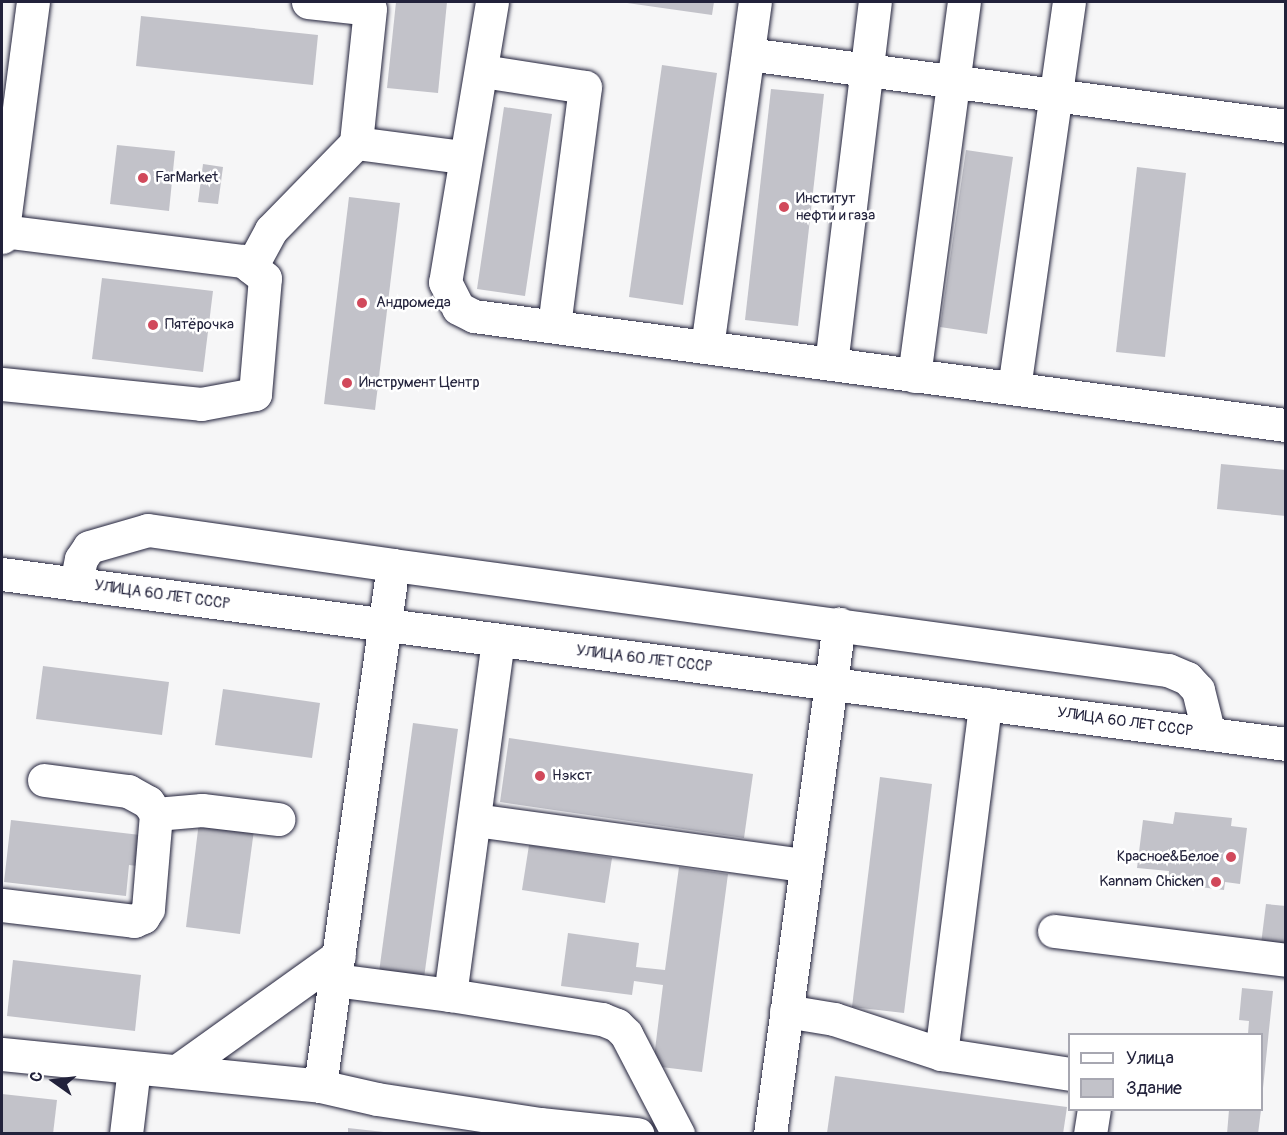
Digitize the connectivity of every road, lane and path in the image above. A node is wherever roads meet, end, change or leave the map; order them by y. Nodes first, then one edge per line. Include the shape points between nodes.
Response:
1 (33, 2) edge
2 (308, 2) edge
3 (492, 2) edge
4 (755, 2) edge
5 (875, 2) edge
6 (964, 2) edge
7 (1069, 2) edge
8 (371, 5) edge
9 (748, 54) junction
10 (866, 69) junction
11 (483, 71) junction
12 (953, 81) junction
13 (1055, 95) junction
14 (1286, 126) edge
15 (356, 143) junction
16 (464, 157) junction
17 (2, 231) edge
18 (2, 237) edge
19 (251, 267) junction
20 (554, 326) junction
21 (707, 347) junction
22 (831, 364) junction
23 (914, 376) junction
24 (2, 384) edge
25 (1014, 388) junction
26 (1286, 425) edge
27 (393, 565) junction
28 (2, 574) edge
29 (76, 584) junction
30 (839, 624) junction
31 (385, 626) junction
32 (498, 640) junction
33 (830, 683) junction
34 (985, 704) junction
35 (1209, 734) junction
36 (1286, 744) edge
37 (44, 780) dead end
38 (156, 814) junction
39 (278, 819) dead end
40 (475, 820) junction
41 (804, 865) junction
42 (2, 905) edge
43 (1054, 931) dead end
44 (1286, 960) edge
45 (337, 968) junction
46 (450, 995) junction
47 (786, 1011) junction
48 (2, 1054) edge
49 (941, 1054) junction
50 (134, 1068) junction
51 (177, 1071) junction
52 (1068, 1074) edge
53 (320, 1086) junction
54 (1094, 1111) edge
55 (126, 1134) edge
56 (637, 1134) edge
57 (678, 1134) edge
58 (770, 1134) edge
59 (1090, 1134) edge

1 - 17 main road
2 - 8 main road
3 - 11 main road
4 - 9 main road
5 - 10 main road
6 - 12 main road
7 - 13 main road
8 - 15 main road
9 - 10 main road
9 - 21 main road
10 - 12 main road
10 - 22 main road
11 - 16 main road
11 - 20 main road via 585,87
12 - 13 main road
12 - 23 main road
13 - 14 main road
13 - 25 main road
15 - 16 main road
15 - 19 main road via 271,230
16 - 20 main road via 445,282 449,296 459,308 474,316
17 - 18 main road
17 - 19 main road via 243,261
19 - 24 main road via 266,278 255,394 201,404
20 - 21 main road
21 - 22 main road
22 - 23 main road
23 - 25 main road
25 - 26 main road
27 - 29 main road via 148,530 89,547 81,559
27 - 30 main road
27 - 31 main road
28 - 29 main road, УЛИЦА 60 ЛЕТ СССР
29 - 31 main road, УЛИЦА 60 ЛЕТ СССР
30 - 33 main road
30 - 35 main road via 1168,670 1187,678 1198,690
31 - 32 main road, УЛИЦА 60 ЛЕТ СССР
31 - 45 main road
32 - 33 main road, УЛИЦА 60 ЛЕТ СССР
32 - 40 main road
33 - 34 main road, УЛИЦА 60 ЛЕТ СССР
33 - 41 main road
34 - 35 main road, УЛИЦА 60 ЛЕТ СССР
34 - 49 main road
35 - 36 main road, УЛИЦА 60 ЛЕТ СССР
37 - 38 main road via 128,791 148,802
38 - 39 main road via 202,810
38 - 42 main road via 148,909 143,917 134,921
40 - 41 main road
40 - 46 main road
41 - 47 main road
43 - 44 main road
45 - 46 main road
45 - 51 main road
45 - 53 main road
46 - 57 main road via 602,1019 617,1025 626,1034
47 - 49 main road via 834,1019
47 - 58 main road
48 - 50 main road
49 - 52 main road
50 - 51 main road
50 - 55 main road
51 - 53 main road
53 - 56 main road via 377,1099
54 - 59 main road

